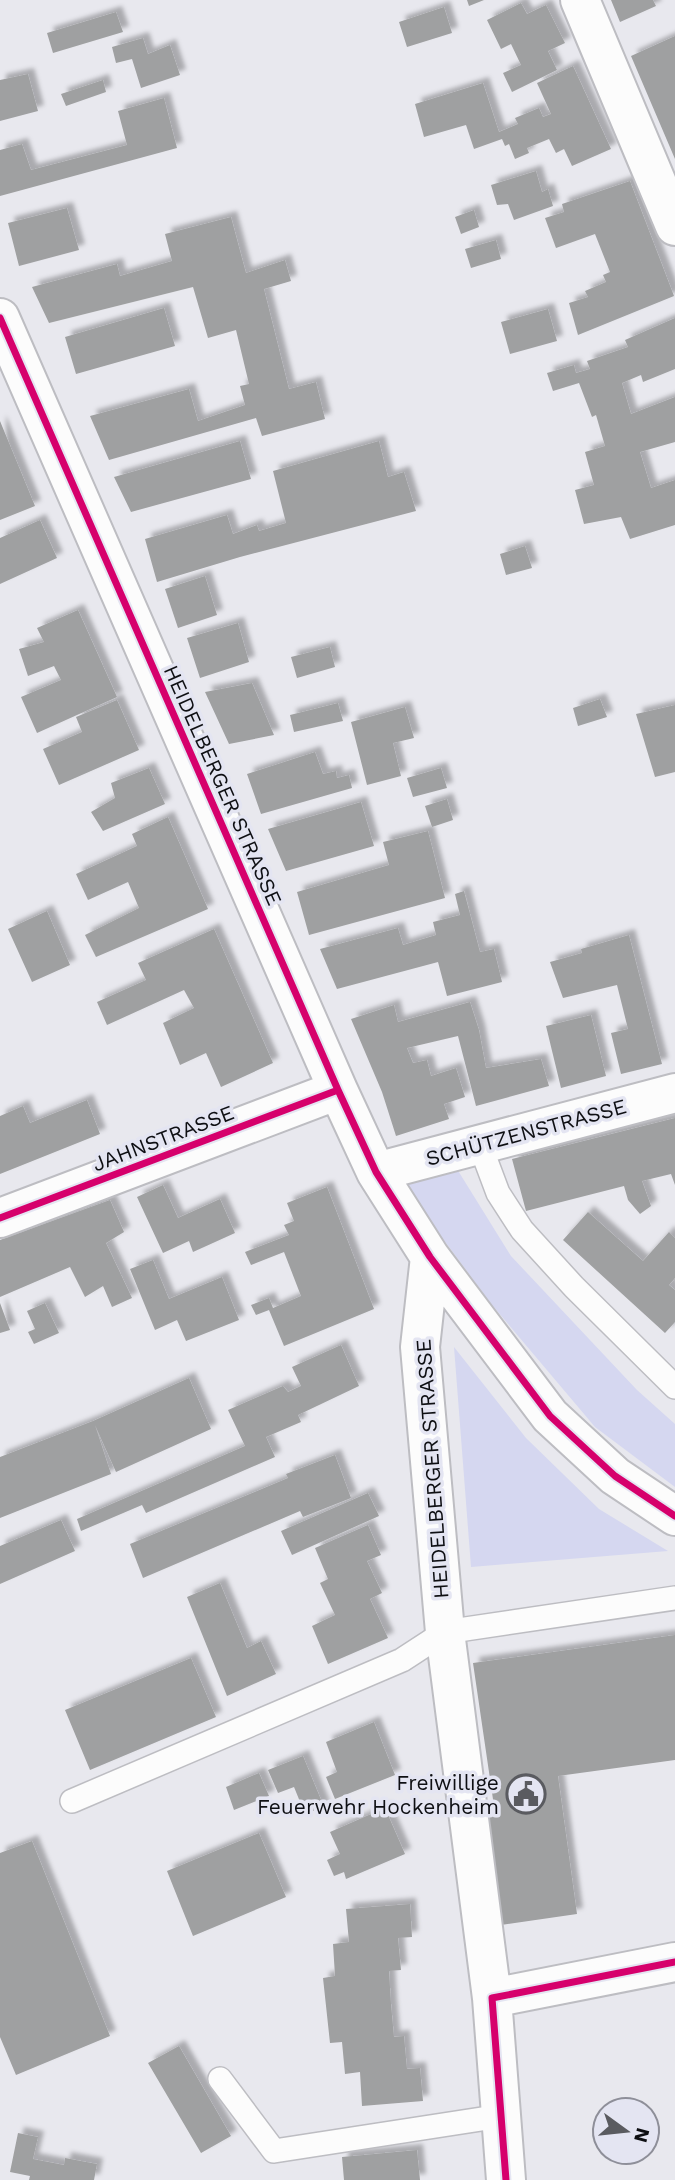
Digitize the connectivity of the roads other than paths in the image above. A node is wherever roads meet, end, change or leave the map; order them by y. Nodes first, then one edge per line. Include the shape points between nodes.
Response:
1 (580, 0) edge
2 (675, 226) edge
3 (0, 318) edge
4 (338, 1090) junction
5 (675, 1093) edge
6 (480, 1145) junction
7 (376, 1172) junction
8 (0, 1218) edge
9 (430, 1257) junction
10 (675, 1387) edge
11 (675, 1516) edge
12 (675, 1598) edge
13 (445, 1632) junction
14 (72, 1801) dead end
15 (674, 1970) edge
16 (492, 1998) junction
17 (220, 2079) dead end
18 (502, 2116) junction
19 (506, 2180) edge

1 - 2 street
3 - 4 street, HEIDELBERGER STRASSE
4 - 7 street, HEIDELBERGER STRASSE
4 - 8 street, JAHNSTRASSE
5 - 6 street, SCHÜTZENSTRASSE
6 - 7 street, SCHÜTZENSTRASSE
6 - 10 lane via 498,1193 522,1230
7 - 9 street, HEIDELBERGER STRASSE
9 - 11 street via 550,1416 615,1476
9 - 13 street, HEIDELBERGER STRASSE via 420,1347
12 - 13 lane
13 - 14 lane via 402,1660
13 - 16 street, HEIDELBERGER STRASSE
15 - 16 street
16 - 18 street, HEIDELBERGER STRASSE
17 - 18 lane via 274,2151
18 - 19 street, HEIDELBERGER STRASSE

